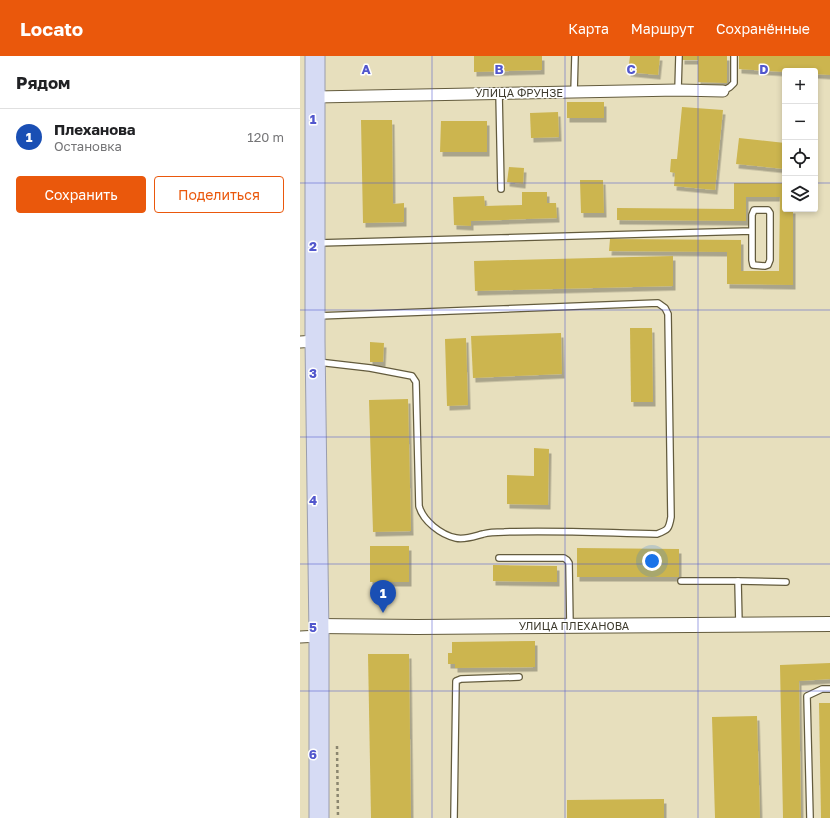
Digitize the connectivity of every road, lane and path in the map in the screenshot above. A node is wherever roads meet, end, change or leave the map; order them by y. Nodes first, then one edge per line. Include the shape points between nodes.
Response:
1 (315, 56) edge
2 (575, 56) edge
3 (678, 56) edge
4 (734, 56) edge
5 (678, 90) junction
6 (723, 91) joint
7 (499, 93) junction
8 (574, 93) junction
9 (316, 97) junction
10 (501, 189) dead end
11 (752, 232) junction
12 (315, 243) junction
13 (315, 316) junction
14 (308, 341) edge
15 (316, 362) junction
16 (499, 558) dead end
17 (681, 581) dead end
18 (738, 581) junction
19 (786, 582) dead end
20 (830, 624) edge
21 (738, 625) junction
22 (570, 626) junction
23 (319, 631) junction
24 (300, 637) edge
25 (519, 677) dead end
26 (830, 690) edge
27 (319, 818) edge
28 (454, 818) edge
29 (810, 818) edge

1 - 9 highway
2 - 8 lane
3 - 5 lane
4 - 6 lane via 734,83
5 - 6 street, УЛИЦА ФРУНЗЕ
5 - 8 street, УЛИЦА ФРУНЗЕ
7 - 8 street, УЛИЦА ФРУНЗЕ
7 - 9 street, УЛИЦА ФРУНЗЕ
7 - 10 lane
9 - 12 highway
11 - 11 lane via 753,265 768,265 768,210 754,210
11 - 12 lane
12 - 13 highway
13 - 14 highway
13 - 15 lane via 658,303 668,314 670,527 657,534 564,530 502,532 464,539 449,536 431,525 420,512 416,382 412,376
14 - 15 highway
15 - 23 highway
16 - 22 lane via 567,560
17 - 18 lane
18 - 19 lane
18 - 21 lane
20 - 21 street, УЛИЦА ПЛЕХАНОВА
21 - 22 street, УЛИЦА ПЛЕХАНОВА
22 - 23 street, УЛИЦА ПЛЕХАНОВА via 417,627
23 - 24 street, УЛИЦА ПЛЕХАНОВА
23 - 27 highway
25 - 28 lane via 461,679 456,682
26 - 29 lane via 822,690 807,696

